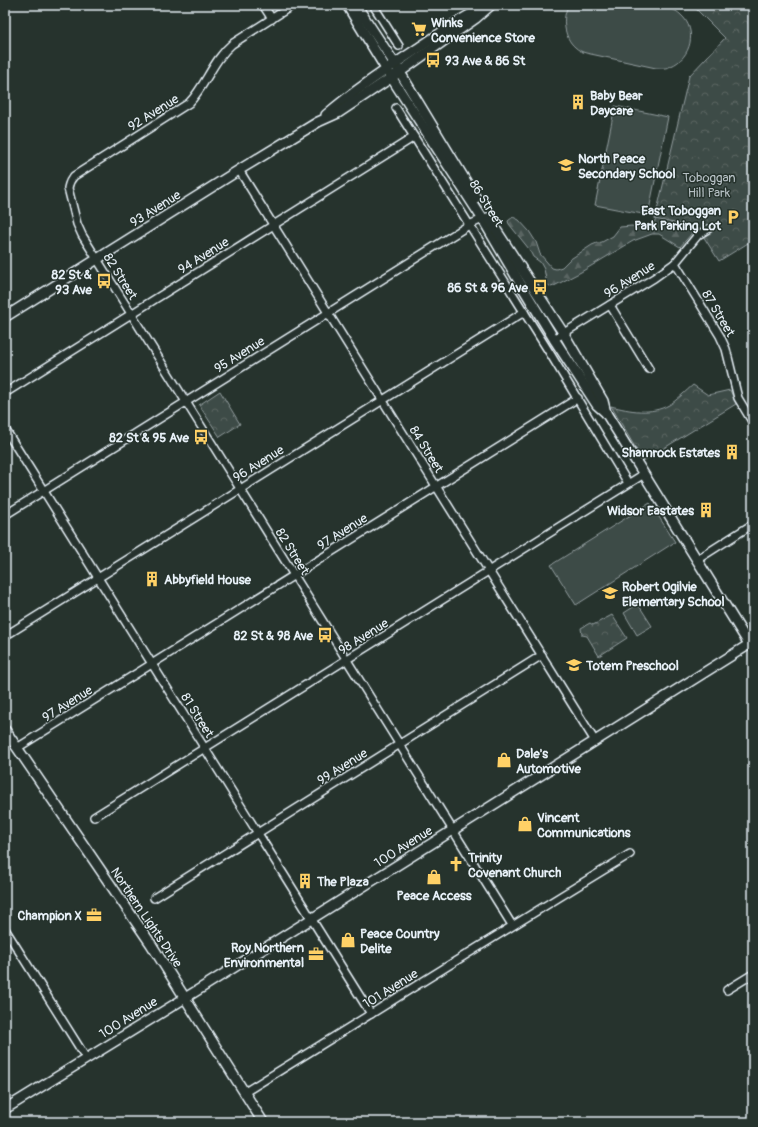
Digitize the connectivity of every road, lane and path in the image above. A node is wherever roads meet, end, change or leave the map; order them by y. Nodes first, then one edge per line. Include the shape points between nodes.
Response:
1 (264, 5) edge
2 (293, 5) edge
3 (347, 5) edge
4 (356, 5) edge
5 (373, 5) edge
6 (489, 6) edge
7 (272, 19) junction
8 (399, 46) dead end
9 (397, 68) junction
10 (389, 74) junction
11 (396, 108) dead end
12 (414, 137) junction
13 (239, 170) junction
14 (69, 183) joint
15 (485, 218) junction
16 (273, 225) junction
17 (469, 225) junction
18 (708, 229) dead end
19 (97, 260) junction
20 (675, 264) junction
21 (610, 305) junction
22 (328, 312) junction
23 (524, 312) junction
24 (131, 314) junction
25 (5, 317) edge
26 (564, 334) junction
27 (554, 339) junction
28 (649, 369) dead end
29 (5, 393) edge
30 (578, 398) junction
31 (382, 400) junction
32 (185, 402) junction
33 (606, 413) junction
34 (753, 423) edge
35 (5, 429) edge
36 (644, 474) junction
37 (628, 483) junction
38 (436, 486) junction
39 (240, 489) junction
40 (43, 490) junction
41 (5, 515) edge
42 (753, 524) edge
43 (698, 559) junction
44 (489, 571) junction
45 (294, 575) junction
46 (98, 578) junction
47 (5, 636) edge
48 (751, 643) edge
49 (542, 655) junction
50 (347, 660) junction
51 (152, 663) junction
52 (5, 730) edge
53 (595, 741) junction
54 (400, 744) junction
55 (17, 748) junction
56 (205, 748) junction
57 (94, 817) dead end
58 (453, 830) junction
59 (258, 833) junction
60 (630, 854) dead end
61 (154, 898) dead end
62 (311, 918) junction
63 (512, 925) junction
64 (5, 929) edge
65 (753, 974) edge
66 (727, 990) dead end
67 (185, 997) junction
68 (371, 1014) junction
69 (86, 1058) junction
70 (245, 1092) junction
71 (5, 1109) edge
72 (263, 1122) edge

1 - 7 street
2 - 7 street, 92 Avenue
3 - 10 main road, 86 Street
4 - 9 main road, 86 Street
5 - 8 street
6 - 9 main road, 93 Avenue via 473,13
7 - 14 street, 92 Avenue via 226,49 189,103 79,173
9 - 10 main road, 93 Avenue
9 - 15 main road, 86 Street
10 - 13 main road, 93 Avenue via 367,83 318,122
10 - 15 main road, 86 Street
11 - 12 street, 86 Street
12 - 16 street, 94 Avenue
12 - 17 street, 86 Street
13 - 16 street, 84 Street
13 - 19 main road, 93 Avenue
14 - 19 street, 82 Street via 68,188 79,230
15 - 17 street, 95 Avenue
15 - 26 main road, 86 Street
15 - 27 main road, 86 Street
16 - 22 street, 84 Street
16 - 24 street, 94 Avenue
17 - 22 street, 95 Avenue
17 - 23 street, 86 Street
18 - 20 street, 96 Avenue via 698,235
19 - 24 street, 82 Street
19 - 25 main road, 93 Avenue
20 - 21 street, 96 Avenue
20 - 34 street, 87 Street via 720,336 726,349 738,398
21 - 26 street, 96 Avenue
21 - 28 street
22 - 31 street, 84 Street
22 - 32 street, 95 Avenue
23 - 30 street, 86 Street
23 - 31 street, 96 Avenue
24 - 29 street, 94 Avenue
24 - 32 street, 82 Street
26 - 27 street, 96 Avenue
26 - 33 main road, 86 Street via 603,401
27 - 33 main road, 86 Street via 597,405
30 - 37 street, 86 Street
30 - 38 street, 97 Avenue
31 - 38 street, 84 Street
31 - 39 street, 96 Avenue
32 - 39 street, 82 Street
32 - 40 street, 95 Avenue
33 - 36 main road, 86 Street
35 - 40 street, 81 Street
36 - 37 street, 98 Avenue
36 - 43 main road, 86 Street
37 - 44 street, 98 Avenue
38 - 44 street, 84 Street
38 - 45 street, 97 Avenue
39 - 45 street, 82 Street
39 - 46 street, 96 Avenue
40 - 41 street, 95 Avenue
40 - 46 street, 81 Street
42 - 43 street
43 - 48 main road, 86 Street
44 - 49 street, 84 Street
44 - 50 street, 98 Avenue
45 - 50 street, 82 Street
45 - 51 street, 97 Avenue
46 - 47 street, 96 Avenue
46 - 51 street, 81 Street
48 - 53 main road, 100 Avenue
49 - 53 street, 84 Street
49 - 54 street, 99 Avenue
50 - 54 street, 82 Street
50 - 56 street, 98 Avenue
51 - 55 street, 97 Avenue
51 - 56 street, 81 Street
52 - 55 main road, Northern Lights Drive
53 - 58 main road, 100 Avenue
54 - 58 street, 82 Street
54 - 59 street, 99 Avenue
55 - 67 main road, Northern Lights Drive
56 - 57 street, 98 Avenue
56 - 59 street, 81 Street
58 - 62 main road, 100 Avenue
58 - 63 street, 82 Street
59 - 61 street, 99 Avenue
59 - 62 street, 81 Street
60 - 63 street, 101 Avenue
62 - 67 main road, 100 Avenue
62 - 68 street, 81 Street
63 - 68 street, 101 Avenue
64 - 69 street
65 - 66 street
67 - 69 main road, 100 Avenue
67 - 70 main road, Northern Lights Drive
68 - 70 street, 101 Avenue
69 - 71 main road, 100 Avenue
70 - 72 main road, Northern Lights Drive

